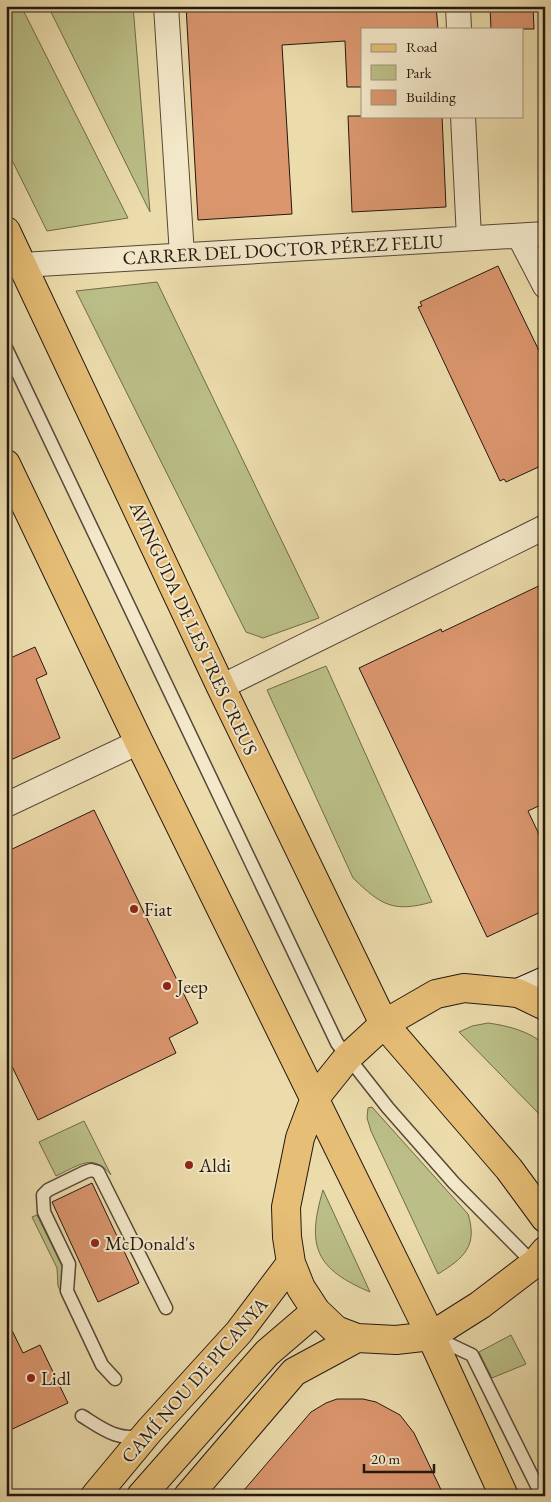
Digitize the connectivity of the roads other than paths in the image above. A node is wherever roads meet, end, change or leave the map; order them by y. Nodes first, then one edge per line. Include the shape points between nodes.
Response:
1 (166, 6) edge
2 (458, 6) edge
3 (459, 28) edge
4 (463, 118) edge
5 (6, 231) edge
6 (545, 234) edge
7 (519, 236) junction
8 (469, 238) junction
9 (182, 256) junction
10 (22, 265) junction
11 (545, 286) edge
12 (6, 348) edge
13 (6, 464) edge
14 (545, 527) edge
15 (221, 687) junction
16 (139, 742) junction
17 (6, 805) edge
18 (545, 982) edge
19 (518, 993) junction
20 (545, 1006) edge
21 (384, 1024) junction
22 (347, 1058) junction
23 (315, 1098) junction
24 (545, 1218) edge
25 (291, 1263) junction
26 (542, 1263) edge
27 (166, 1308) dead end
28 (316, 1311) junction
29 (431, 1336) junction
30 (357, 1338) junction
31 (116, 1378) dead end
32 (82, 1416) dead end
33 (150, 1431) junction
34 (95, 1496) edge
35 (141, 1496) edge
36 (188, 1496) edge
37 (504, 1496) edge
38 (542, 1496) edge

1 - 9 street
2 - 3 street
4 - 8 street
5 - 10 main road, AVINGUDA DE LES TRES CREUS
6 - 7 street, CARRER DEL DOCTOR PÉREZ FELIU
7 - 8 street, CARRER DEL DOCTOR PÉREZ FELIU
7 - 11 street
8 - 9 street, CARRER DEL DOCTOR PÉREZ FELIU
9 - 10 street, CARRER DEL DOCTOR PÉREZ FELIU
10 - 15 main road, AVINGUDA DE LES TRES CREUS
12 - 22 lane via 316,1003
13 - 16 main road
14 - 15 street
15 - 21 main road, AVINGUDA DE LES TRES CREUS
16 - 17 street
16 - 23 main road
18 - 19 main road
19 - 20 main road
19 - 21 main road via 464,988 436,994
21 - 22 main road
21 - 24 main road, AVINGUDA DE LES TRES CREUS via 509,1169
22 - 23 main road
22 - 26 lane via 454,1183
23 - 25 main road via 300,1138 286,1207
23 - 29 main road
25 - 28 main road via 301,1288
25 - 33 main road, CAMÍ NOU DE PICANYA via 239,1332
26 - 29 main road
27 - 31 lane via 98,1172 85,1172 43,1195 44,1212 69,1264 67,1292 102,1365
28 - 30 main road via 336,1330
28 - 35 main road via 268,1353
29 - 30 main road via 396,1340
29 - 37 main road
29 - 38 lane via 472,1355
30 - 36 main road via 294,1372
32 - 33 lane via 126,1438
33 - 34 main road, CAMÍ NOU DE PICANYA

